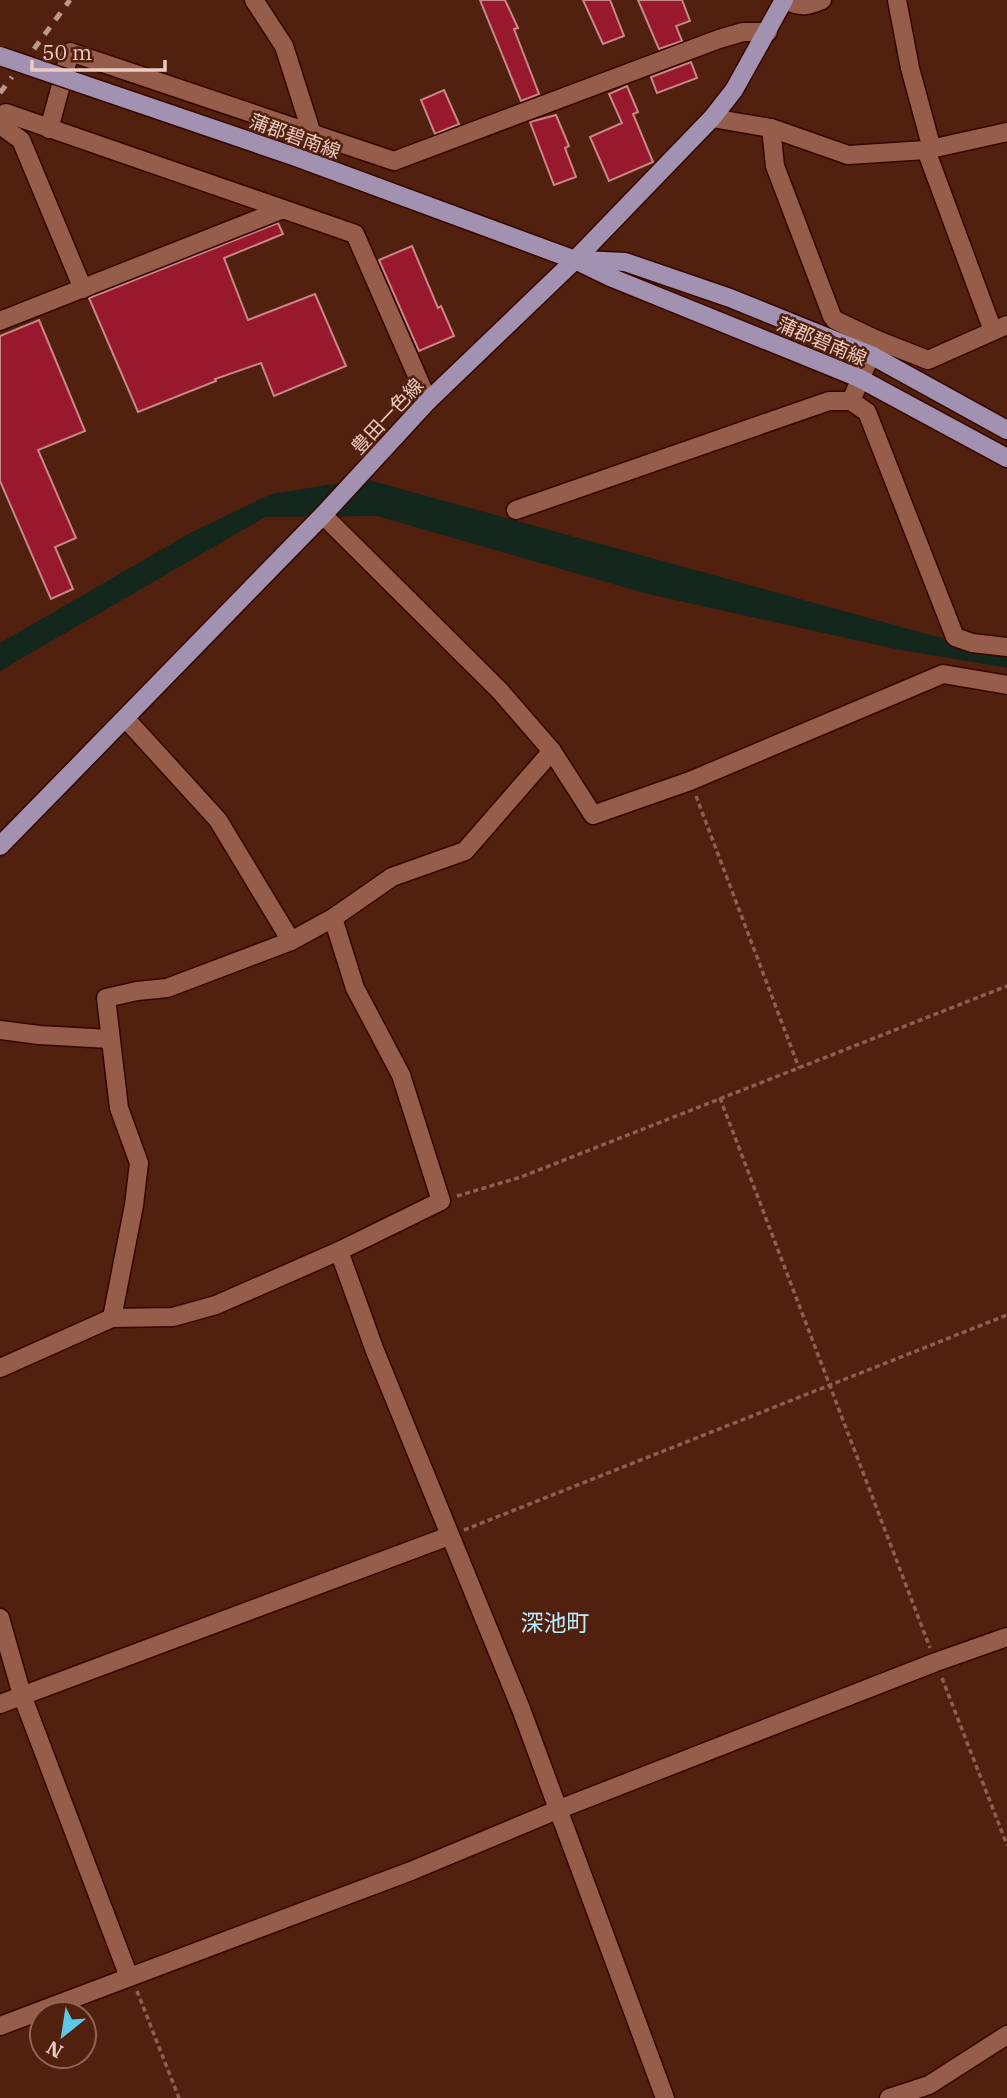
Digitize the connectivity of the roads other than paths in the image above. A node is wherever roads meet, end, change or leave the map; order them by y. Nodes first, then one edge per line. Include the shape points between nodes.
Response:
1 (254, 0) edge
2 (785, 0) edge
3 (822, 0) edge
4 (897, 0) edge
5 (768, 32) junction
6 (0, 56) edge
7 (712, 118) junction
8 (0, 124) edge
9 (771, 128) junction
10 (49, 129) junction
11 (1007, 132) edge
12 (312, 135) junction
13 (929, 149) junction
14 (281, 210) junction
15 (575, 260) junction
16 (83, 289) junction
17 (0, 321) edge
18 (1000, 328) edge
19 (874, 347) junction
20 (859, 378) junction
21 (428, 401) junction
22 (851, 401) junction
23 (1007, 430) edge
24 (1007, 458) edge
25 (516, 510) dead end
26 (323, 515) junction
27 (1007, 647) edge
28 (1007, 685) edge
29 (126, 719) junction
30 (552, 751) junction
31 (0, 846) edge
32 (333, 918) junction
33 (291, 941) junction
34 (0, 1030) edge
35 (110, 1039) junction
36 (339, 1251) junction
37 (112, 1318) junction
38 (0, 1368) edge
39 (449, 1536) junction
40 (0, 1618) edge
41 (1007, 1637) edge
42 (22, 1695) junction
43 (0, 1704) edge
44 (557, 1810) junction
45 (130, 1977) junction
46 (0, 2026) edge
47 (1007, 2035) edge
48 (665, 2098) edge
49 (889, 2098) edge

1 - 12 street via 284,46
2 - 3 street via 807,6
2 - 5 main road, 豊田一色線
4 - 13 street
5 - 7 main road, 豊田一色線
5 - 12 street via 743,32 719,39 394,161
6 - 15 main road, 蒲郡碧南線, bridge via 296,157
7 - 9 street
7 - 15 main road, 豊田一色線
8 - 10 street via 6,113
8 - 16 street via 21,140
9 - 13 street via 848,155
9 - 19 street via 775,166 832,316
10 - 12 street via 70,52
10 - 14 street
11 - 13 street
13 - 18 street
14 - 16 street
14 - 21 street via 355,234
15 - 19 main road, 蒲郡碧南線 via 625,262
15 - 20 main road, 蒲郡碧南線
15 - 21 main road, 豊田一色線
16 - 17 street
18 - 19 street via 928,360
19 - 20 street
19 - 23 main road, 蒲郡碧南線
20 - 22 street
20 - 24 main road, 蒲郡碧南線
21 - 26 main road, 豊田一色線
22 - 25 street via 829,401
22 - 27 street via 867,412 955,637
26 - 29 main road, 豊田一色線
26 - 30 street via 500,691
28 - 30 street via 943,674 690,781 593,815
29 - 31 main road, 豊田一色線
29 - 33 street via 218,820
30 - 32 street via 465,851 392,877
32 - 33 street
32 - 36 street via 355,988 401,1075 441,1201
33 - 35 street via 167,988 106,998
34 - 35 street
35 - 37 street via 119,1108 139,1163
36 - 37 street via 216,1305 173,1317
36 - 39 street
37 - 38 street
39 - 42 street
39 - 44 street via 521,1709
40 - 42 street
41 - 44 street
42 - 43 street
42 - 45 street
44 - 45 street via 411,1871
44 - 48 street
45 - 46 street
47 - 49 street via 929,2085

